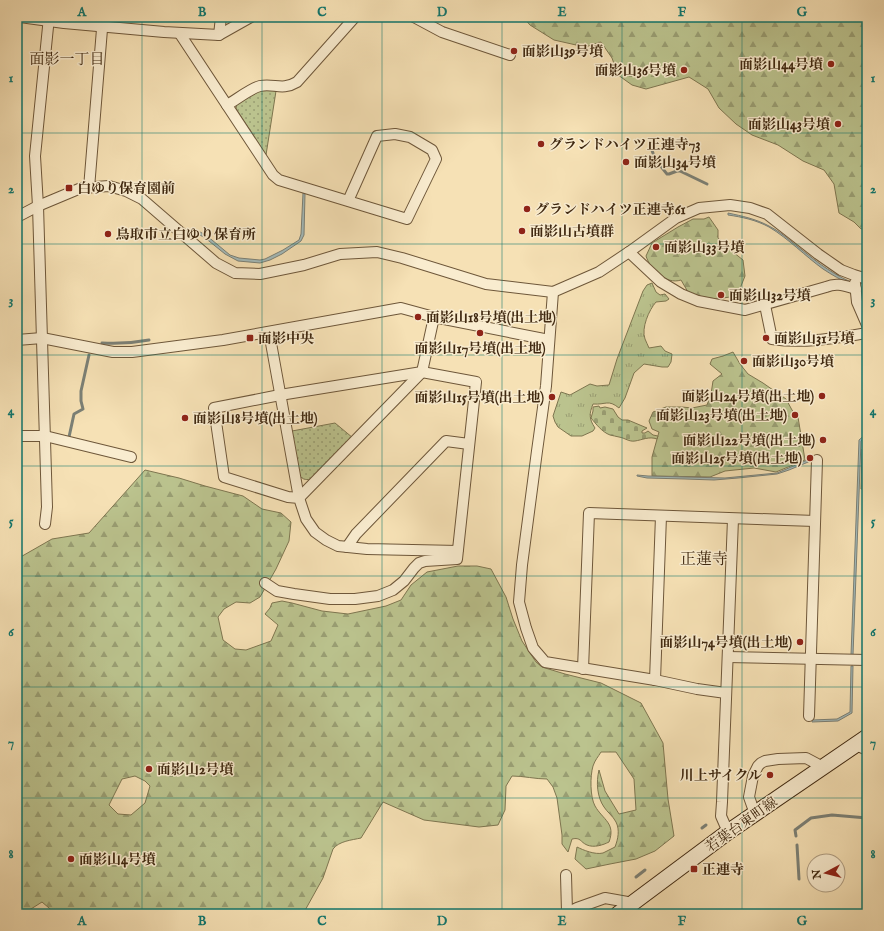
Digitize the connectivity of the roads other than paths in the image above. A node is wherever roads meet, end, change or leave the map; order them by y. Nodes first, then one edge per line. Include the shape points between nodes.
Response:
1 (20, 17) edge
2 (221, 17) edge
3 (251, 17) edge
4 (356, 17) edge
5 (414, 17) edge
6 (49, 19) edge
7 (103, 22) edge
8 (180, 34) junction
9 (219, 35) junction
10 (510, 55) dead end
11 (227, 105) junction
12 (89, 188) junction
13 (348, 201) junction
14 (38, 206) junction
15 (17, 217) edge
16 (629, 252) junction
17 (854, 275) junction
18 (867, 279) edge
19 (856, 290) junction
20 (553, 292) junction
21 (765, 305) junction
22 (434, 317) junction
23 (867, 325) edge
24 (269, 332) junction
25 (867, 333) edge
26 (42, 338) junction
27 (17, 340) edge
28 (549, 340) junction
29 (422, 372) junction
30 (280, 395) junction
31 (17, 436) edge
32 (45, 436) junction
33 (469, 444) junction
34 (131, 457) dead end
35 (817, 460) dead end
36 (299, 498) junction
37 (661, 516) junction
38 (734, 519) junction
39 (816, 521) junction
40 (45, 524) dead end
41 (347, 547) junction
42 (458, 551) junction
43 (266, 583) dead end
44 (728, 657) junction
45 (811, 659) junction
46 (867, 660) edge
47 (583, 669) junction
48 (655, 680) junction
49 (726, 693) junction
50 (809, 716) dead end
51 (863, 744) edge
52 (822, 767) junction
53 (755, 814) junction
54 (728, 832) junction
55 (566, 875) dead end
56 (632, 903) junction
57 (565, 913) edge
58 (618, 914) edge

1 - 6 street
2 - 9 street
3 - 9 street
4 - 11 street via 297,82 284,87 260,86
5 - 10 street via 442,32
6 - 7 street
6 - 14 street via 34,156
7 - 8 street
7 - 12 street
8 - 9 street
8 - 11 street
11 - 13 street via 273,175 279,180
12 - 14 street via 81,188
12 - 20 street via 109,186 142,199 216,262 235,273 260,274 340,254 377,252 486,284
13 - 13 street via 407,219 436,159 432,150 410,137 394,134 377,136
14 - 15 street
14 - 26 street
16 - 17 street via 676,218 699,208 730,205 767,214 818,254 841,270
16 - 20 street via 598,272
16 - 21 street via 661,282 681,294 745,310
17 - 18 street
17 - 19 street
19 - 21 street via 831,284
19 - 23 street via 857,302
20 - 28 street
21 - 25 street via 772,340 807,341
22 - 24 street via 401,308
22 - 28 street
22 - 29 street
24 - 26 street via 132,352 113,352
24 - 30 street
26 - 27 street
26 - 32 street
28 - 47 street via 546,386 519,602 533,648 545,662
29 - 30 street
29 - 33 street via 476,382
29 - 36 street
30 - 36 street
30 - 36 street via 214,408 224,477
31 - 32 street
32 - 34 street
32 - 40 street via 48,507
33 - 41 street via 446,441 356,534
33 - 42 street
35 - 39 street
36 - 41 street via 306,519 315,532 338,546
37 - 38 street
37 - 47 street via 589,513
37 - 48 street
38 - 39 street
38 - 44 street
39 - 45 street
41 - 42 street
42 - 43 street via 457,559 419,563 393,590 378,596 330,599 277,591
44 - 45 street
44 - 49 street
45 - 46 street
45 - 50 street
47 - 48 street
48 - 49 street
49 - 54 street via 721,816
51 - 52 main road, 若葉台東町線
52 - 53 main road, 若葉台東町線
52 - 53 street via 806,758 773,759 761,763 753,776 749,797
53 - 54 main road, 若葉台東町線
54 - 56 main road, 若葉台東町線
55 - 57 street
56 - 57 street via 605,898
56 - 58 main road, 若葉台東町線

